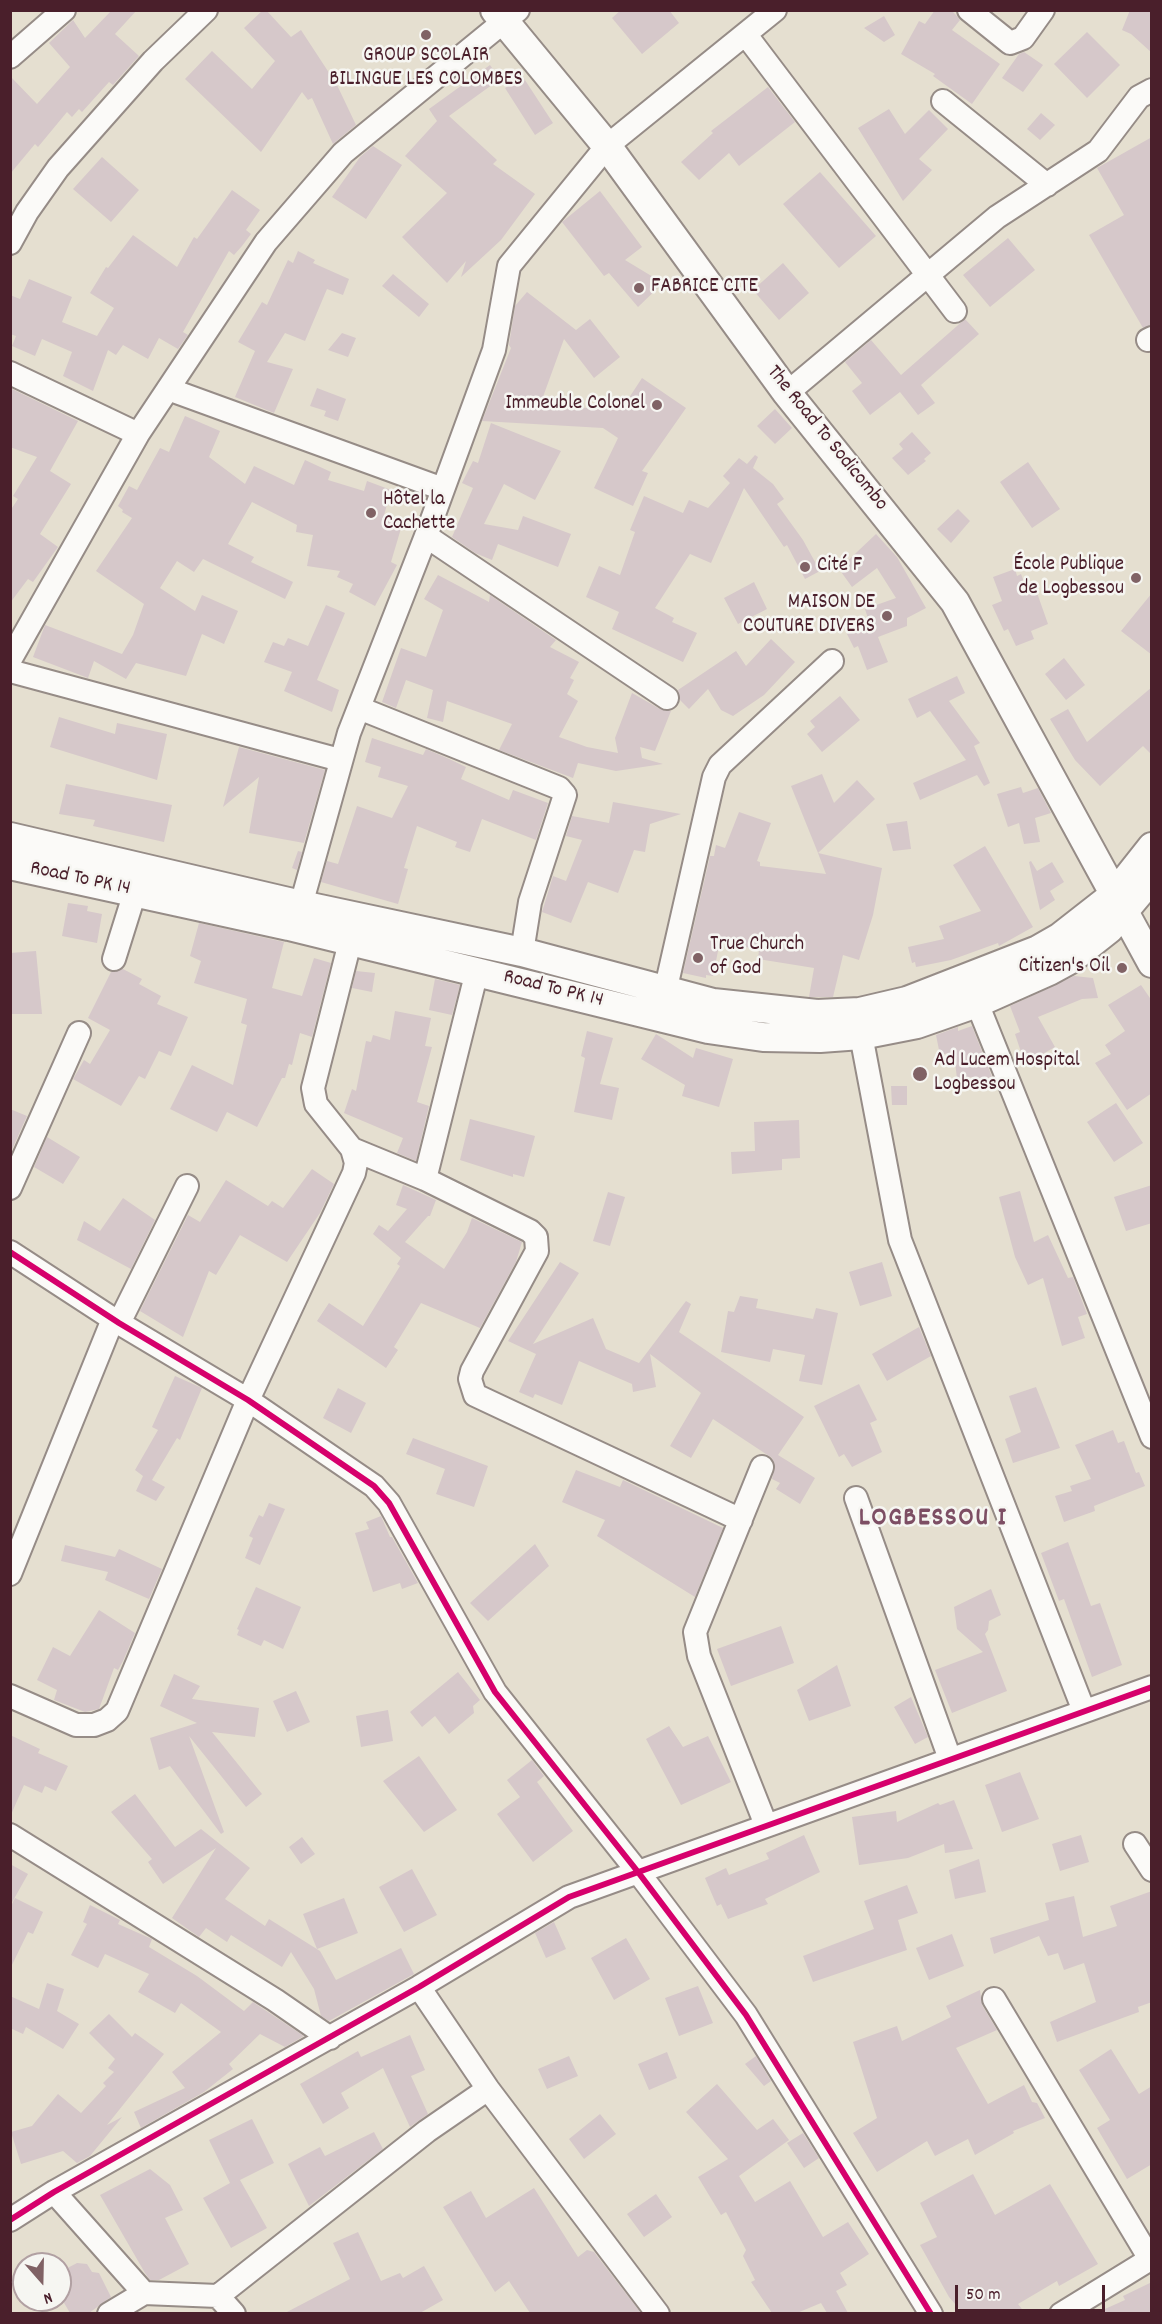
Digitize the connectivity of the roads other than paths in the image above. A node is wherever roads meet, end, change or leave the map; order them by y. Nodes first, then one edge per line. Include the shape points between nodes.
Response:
1 (64, 10) edge
2 (206, 10) edge
3 (776, 10) edge
4 (969, 10) edge
5 (1043, 10) edge
6 (506, 14) edge
7 (746, 35) junction
8 (10, 57) edge
9 (1152, 90) edge
10 (943, 101) dead end
11 (607, 146) junction
12 (1047, 185) junction
13 (10, 243) edge
14 (928, 275) junction
15 (955, 311) dead end
16 (10, 373) edge
17 (168, 389) junction
18 (787, 393) junction
19 (138, 434) junction
20 (443, 489) junction
21 (426, 536) junction
22 (10, 660) edge
23 (832, 662) dead end
24 (10, 671) edge
25 (667, 698) dead end
26 (359, 708) junction
27 (340, 760) junction
28 (10, 837) edge
29 (1152, 848) edge
30 (10, 865) edge
31 (1152, 878) edge
32 (135, 892) junction
33 (1119, 904) junction
34 (301, 905) junction
35 (1078, 939) junction
36 (351, 942) junction
37 (522, 952) junction
38 (114, 959) dead end
39 (1152, 963) edge
40 (477, 971) junction
41 (665, 992) junction
42 (977, 1003) junction
43 (78, 1033) dead end
44 (861, 1035) junction
45 (352, 1149) junction
46 (425, 1179) junction
47 (187, 1186) dead end
48 (10, 1188) edge
49 (10, 1252) edge
50 (116, 1321) junction
51 (248, 1400) junction
52 (1152, 1437) edge
53 (762, 1467) dead end
54 (856, 1498) dead end
55 (741, 1520) junction
56 (10, 1574) edge
57 (1152, 1687) edge
58 (10, 1696) edge
59 (1084, 1711) junction
60 (950, 1759) junction
61 (766, 1826) junction
62 (10, 1835) edge
63 (1135, 1844) dead end
64 (1152, 1870) edge
65 (638, 1872) junction
66 (419, 1987) junction
67 (994, 2000) dead end
68 (330, 2038) junction
69 (488, 2089) junction
70 (54, 2192) junction
71 (10, 2220) edge
72 (1151, 2262) edge
73 (144, 2293) junction
74 (218, 2296) junction
75 (109, 2313) edge
76 (234, 2313) edge
77 (658, 2313) edge
78 (931, 2313) edge
79 (1061, 2313) edge
80 (1079, 2313) edge

1 - 8 street
2 - 13 street via 153,62 58,168
3 - 7 street
4 - 5 street via 1010,43 1023,38
6 - 11 main road, The Road To Sodicombo
6 - 17 street via 343,153 266,242
7 - 11 street
7 - 14 street
9 - 12 street via 1139,97 1098,151
10 - 12 street
11 - 18 main road, The Road To Sodicombo
11 - 20 street via 509,266 494,350
12 - 14 street via 997,217
14 - 15 street
14 - 18 street
16 - 19 street
17 - 19 street
17 - 20 street
18 - 33 main road, The Road To Sodicombo via 955,602
19 - 22 street
20 - 21 street
21 - 25 street
21 - 26 street
23 - 41 street via 720,765 714,777
24 - 27 street
26 - 27 street
26 - 37 street via 559,788 565,795 530,902
27 - 34 street
28 - 34 main road, Road To PK 14
29 - 33 main road
30 - 32 main road, Road To PK 14
31 - 33 main road
32 - 36 main road, Road To PK 14
32 - 38 street
33 - 35 main road
33 - 39 main road, The Road To Sodicombo
34 - 37 main road, Road To PK 14
35 - 41 main road, Road To PK 14 via 1038,950 907,1001 860,1012 772,1011
35 - 42 main road, Road To PK 14 via 1049,971
36 - 40 main road, Road To PK 14
36 - 45 street via 313,1089 316,1104
37 - 41 main road, Road To PK 14
40 - 44 main road, Road To PK 14 via 708,1029 763,1037
40 - 46 street
42 - 44 main road, Road To PK 14 via 917,1024
42 - 52 street
43 - 48 street
44 - 59 street via 900,1240
45 - 46 street
45 - 51 street via 354,1173
46 - 55 street via 536,1237 537,1251 472,1371 475,1395
47 - 50 street
49 - 50 street
50 - 51 street
50 - 56 street
51 - 58 street via 117,1711 94,1725 76,1725
51 - 65 street via 374,1486 389,1503 495,1692
53 - 55 street
54 - 60 street
55 - 61 street via 695,1632 699,1656
57 - 59 street
59 - 60 street
60 - 61 street
61 - 65 street
62 - 68 street
63 - 64 street
65 - 66 street via 569,1897
65 - 78 street via 746,2015
66 - 68 street
66 - 69 street
67 - 72 street
68 - 70 street
69 - 74 street via 427,2131
69 - 77 street
70 - 71 street
70 - 73 street
72 - 79 street
72 - 80 street
73 - 74 street
73 - 75 street
74 - 76 street

